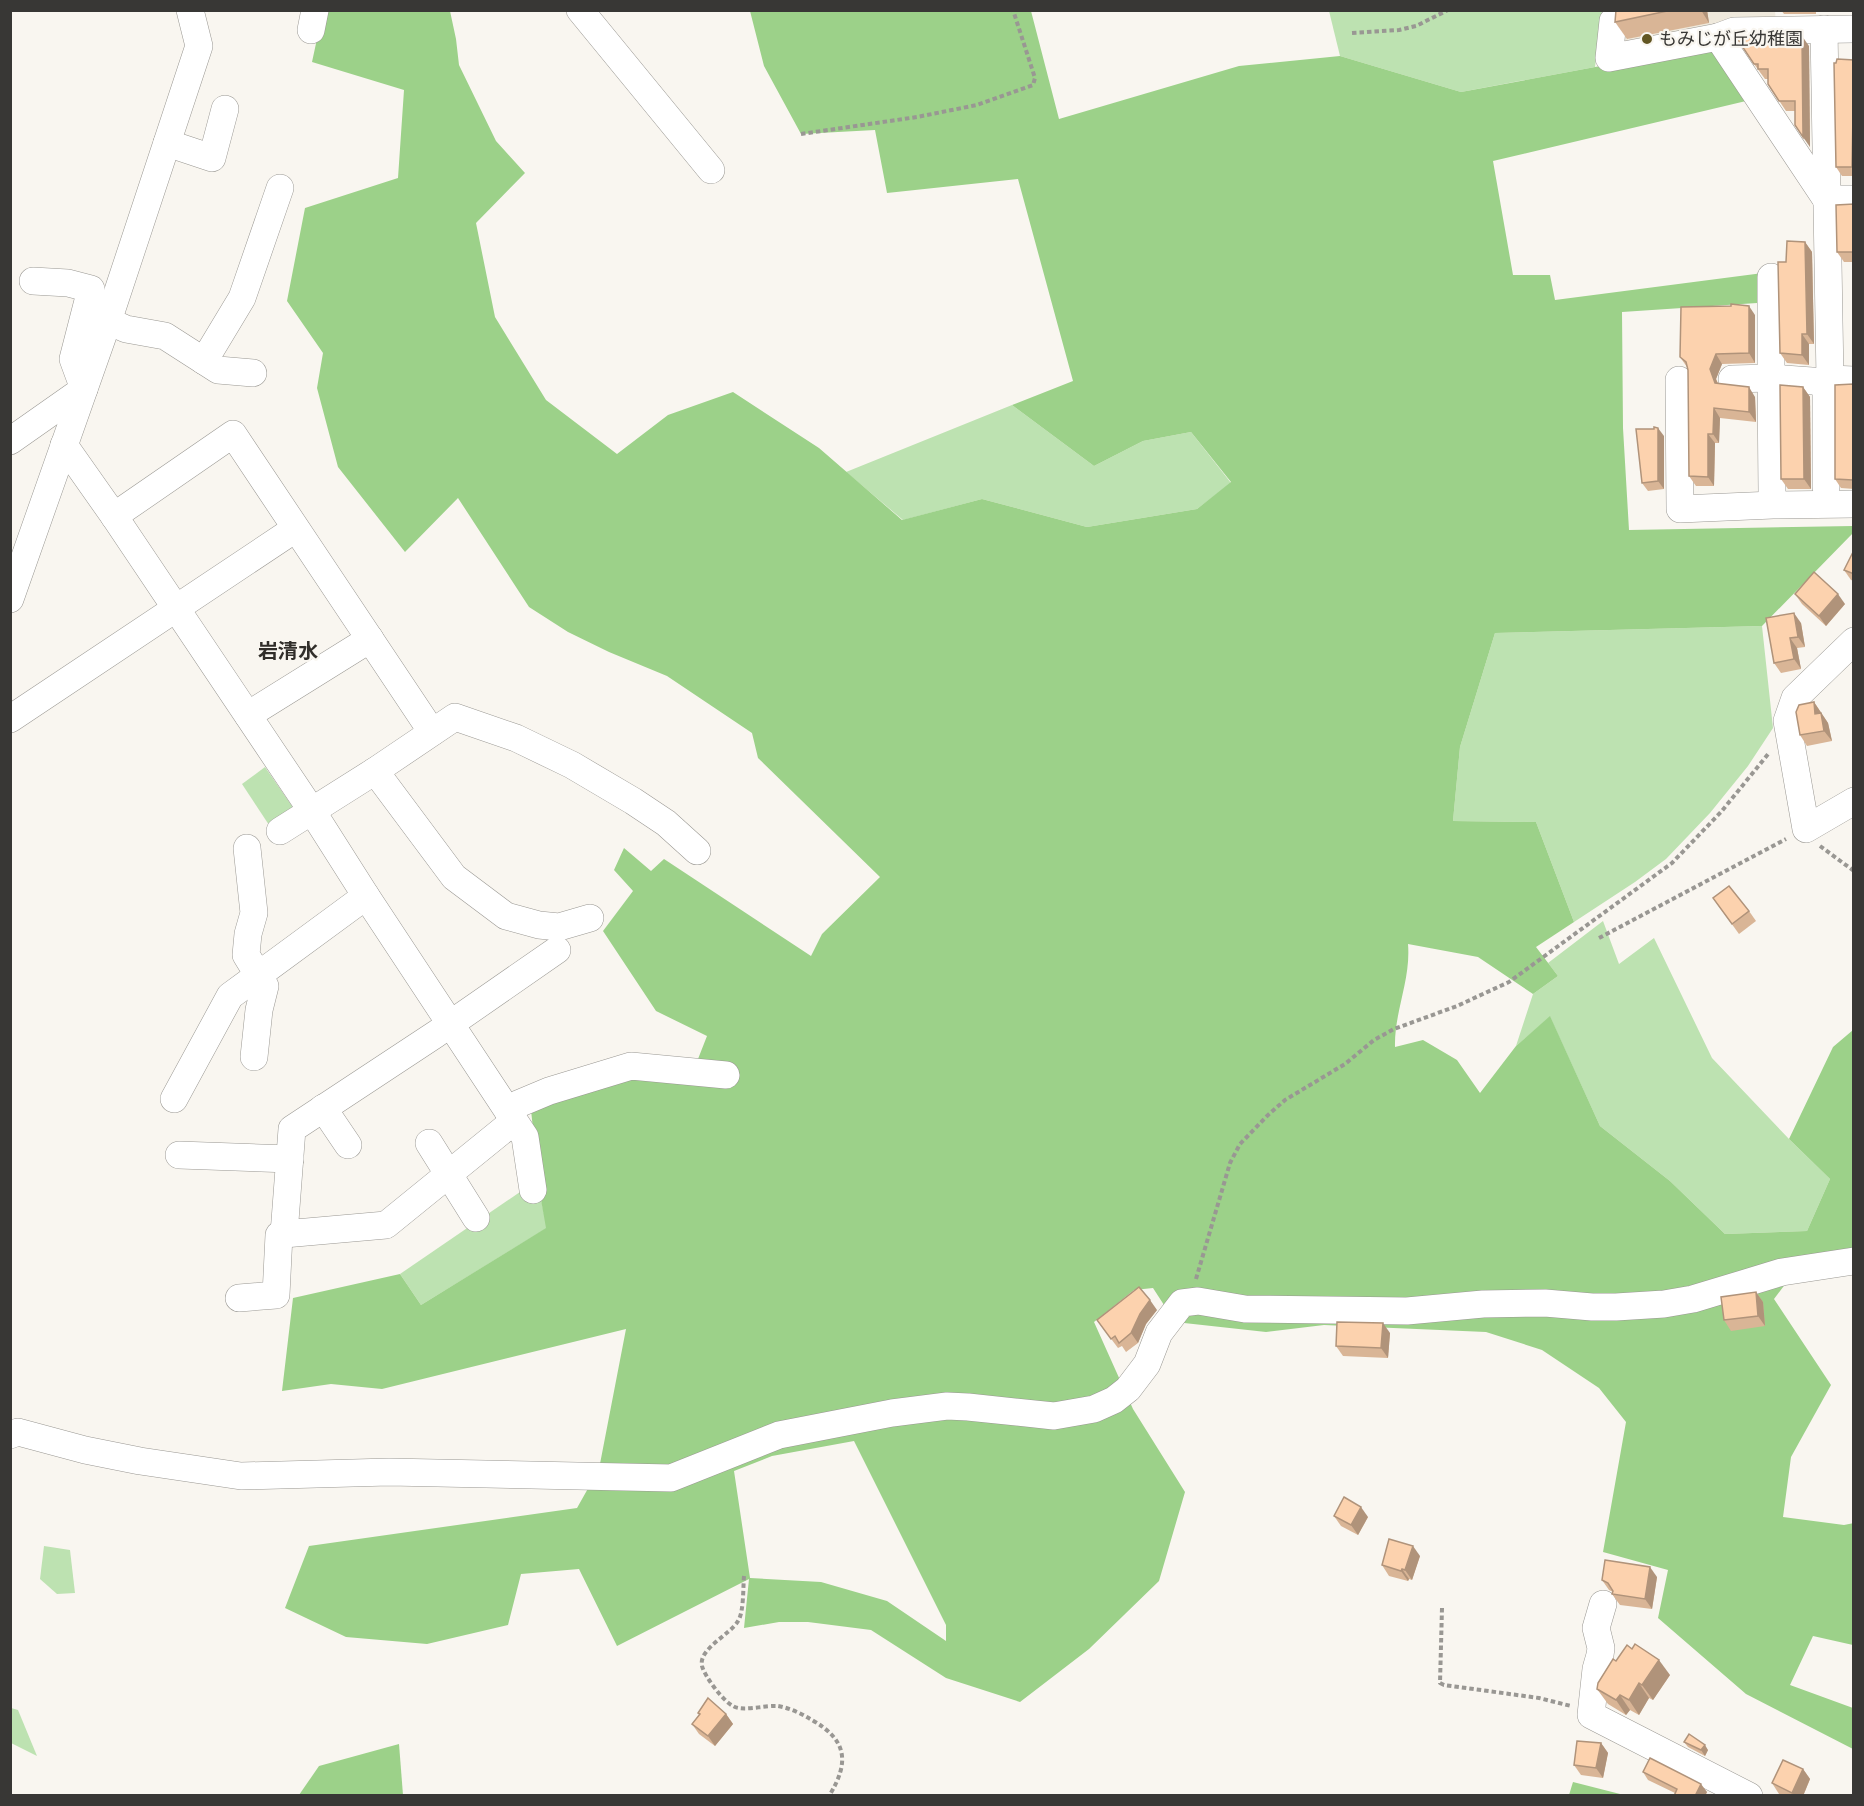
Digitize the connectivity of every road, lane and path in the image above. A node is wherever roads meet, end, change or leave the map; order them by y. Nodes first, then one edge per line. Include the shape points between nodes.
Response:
1 (190, 10) edge
2 (580, 10) edge
3 (1013, 10) edge
4 (1448, 10) edge
5 (1613, 21) edge
6 (1824, 29) junction
7 (1854, 29) edge
8 (1352, 33) dead end
9 (1718, 37) junction
10 (225, 109) dead end
11 (801, 134) dead end
12 (167, 144) junction
13 (711, 170) dead end
14 (280, 188) dead end
15 (1827, 199) junction
16 (1854, 199) edge
17 (1771, 277) dead end
18 (33, 281) dead end
19 (108, 321) junction
20 (204, 361) junction
21 (253, 374) dead end
22 (1772, 378) junction
23 (1732, 379) dead end
24 (1680, 380) dead end
25 (1837, 380) edge
26 (84, 389) junction
27 (10, 441) edge
28 (64, 445) junction
29 (1826, 487) dead end
30 (1772, 493) dead end
31 (1854, 504) edge
32 (114, 516) junction
33 (295, 529) junction
34 (10, 599) edge
35 (177, 609) junction
36 (370, 639) junction
37 (1854, 641) edge
38 (248, 715) junction
39 (10, 719) edge
40 (1787, 721) junction
41 (432, 732) junction
42 (375, 771) junction
43 (1854, 801) edge
44 (312, 811) junction
45 (1806, 829) junction
46 (280, 831) dead end
47 (247, 848) dead end
48 (697, 851) dead end
49 (1854, 871) edge
50 (366, 896) junction
51 (590, 918) dead end
52 (1599, 938) dead end
53 (557, 950) dead end
54 (258, 975) junction
55 (451, 1023) junction
56 (254, 1057) dead end
57 (726, 1075) dead end
58 (174, 1099) dead end
59 (323, 1108) junction
60 (511, 1116) junction
61 (429, 1143) dead end
62 (348, 1144) dead end
63 (179, 1155) dead end
64 (290, 1159) junction
65 (449, 1174) junction
66 (533, 1190) dead end
67 (476, 1218) dead end
68 (284, 1234) junction
69 (1854, 1261) edge
70 (239, 1298) dead end
71 (1188, 1302) junction
72 (10, 1435) edge
73 (744, 1576) dead end
74 (1603, 1604) dead end
75 (1442, 1608) dead end
76 (1591, 1715) junction
77 (829, 1796) edge
78 (1749, 1796) edge

1 - 12 street via 199,46
2 - 13 street
3 - 11 path via 1035,78 1033,85 967,107
4 - 8 path via 1416,26
5 - 9 street via 1609,58
6 - 7 street
6 - 9 street via 1734,31
6 - 15 street
9 - 15 street
10 - 12 street via 212,158
12 - 19 street
14 - 20 street via 242,298
15 - 16 street
15 - 25 street
17 - 22 street
18 - 26 street via 91,289 74,359
19 - 20 street via 126,329 165,336
19 - 26 street
20 - 21 street via 218,370
22 - 23 street
22 - 25 street
22 - 30 street
24 - 31 street via 1680,509
25 - 29 street
26 - 27 street
26 - 28 street
28 - 32 street
28 - 34 street
32 - 33 street via 233,434
32 - 35 street
33 - 35 street
33 - 36 street
35 - 38 street
35 - 39 street
36 - 38 street
36 - 41 street
37 - 40 street via 1795,698
38 - 44 street
40 - 45 street
40 - 71 path via 1753,774 1672,863 1509,982 1374,1040 1267,1116 1240,1144 1230,1163
41 - 42 street
41 - 48 street via 455,717 516,738 633,801
42 - 44 street
42 - 51 street via 454,877 506,916 559,927
43 - 45 street
44 - 46 street
44 - 50 street
45 - 49 path via 1810,839
45 - 52 path
47 - 54 street via 254,913 246,955
50 - 54 street
50 - 55 street
53 - 55 street
54 - 56 street via 265,986
54 - 58 street via 230,996
55 - 59 street
55 - 60 street
57 - 60 street via 632,1066 549,1091 518,1104
59 - 62 street
59 - 64 street via 292,1130
60 - 65 street
60 - 66 street via 525,1137
61 - 65 street
63 - 64 street
64 - 68 street
65 - 67 street
65 - 68 street via 386,1225
68 - 70 street via 279,1235 276,1295
69 - 71 street via 1782,1272 1693,1299 1616,1307 1545,1303 1407,1311 1245,1310
71 - 72 street via 1182,1303 1159,1333 1147,1364 1128,1389 1094,1409 1054,1416 946,1406 892,1413 779,1435 672,1478 389,1472 241,1476 140,1461 18,1432
73 - 77 path via 739,1621 702,1657 702,1665 723,1699 734,1707 781,1706 828,1730 839,1742 843,1757 842,1772
74 - 76 street via 1596,1628 1601,1648
75 - 76 path via 1440,1683 1539,1698
76 - 78 street

